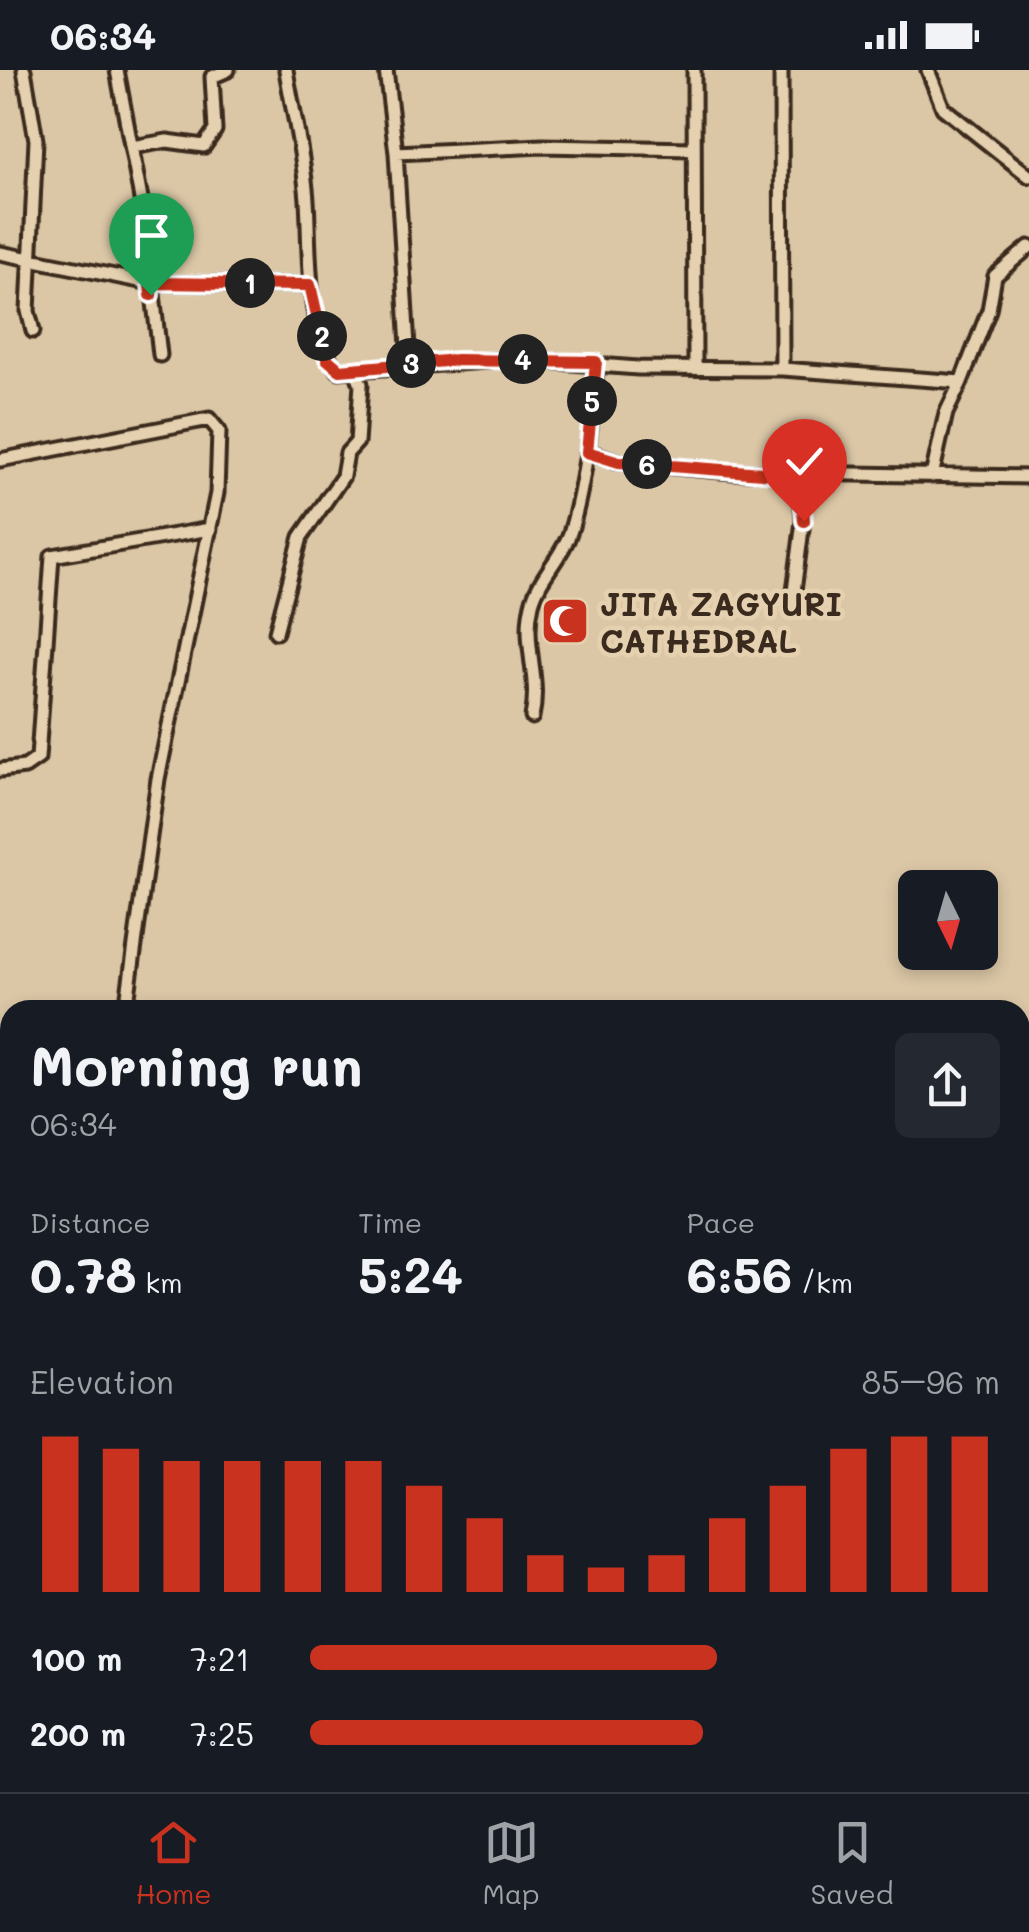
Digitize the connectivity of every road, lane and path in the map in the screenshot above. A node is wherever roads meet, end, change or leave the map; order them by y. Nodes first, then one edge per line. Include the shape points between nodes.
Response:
1 (24, 70) edge
2 (117, 70) edge
3 (228, 70) edge
4 (286, 70) edge
5 (386, 70) edge
6 (694, 70) edge
7 (781, 70) edge
8 (928, 70) edge
9 (132, 147) junction
10 (693, 149) junction
11 (396, 152) junction
12 (1029, 176) edge
13 (1029, 246) edge
14 (0, 253) edge
15 (33, 261) junction
16 (150, 283) junction
17 (310, 285) junction
18 (33, 331) dead end
19 (160, 355) dead end
20 (596, 362) junction
21 (409, 363) junction
22 (695, 368) junction
23 (782, 368) junction
24 (356, 372) junction
25 (961, 382) junction
26 (587, 452) junction
27 (0, 460) edge
28 (800, 476) junction
29 (932, 476) junction
30 (1029, 477) edge
31 (210, 529) junction
32 (792, 607) dead end
33 (276, 632) dead end
34 (532, 717) dead end
35 (0, 770) edge
36 (127, 1000) edge

1 - 15 street via 36,140
2 - 9 street
3 - 9 street via 212,77 214,130 204,146 167,141
4 - 17 street via 307,202
5 - 11 street
6 - 10 street
7 - 23 street
8 - 12 street via 943,108
9 - 16 street
10 - 11 street
10 - 22 street
11 - 21 street
13 - 25 street via 995,276
14 - 15 street
15 - 16 street
15 - 18 street
16 - 17 street
16 - 19 street
17 - 24 street via 327,359
20 - 21 street
20 - 22 street
20 - 26 street
21 - 24 street
22 - 23 street
23 - 25 street
24 - 33 street via 357,442 347,453 343,476 300,537
25 - 29 street via 946,413
26 - 28 street via 619,462
26 - 34 street via 568,538 532,604 526,642 536,685
27 - 31 street via 209,418 219,430 221,467
28 - 29 street
28 - 32 street via 804,521
29 - 30 street
31 - 35 street via 52,556 38,758
31 - 36 street via 158,779

